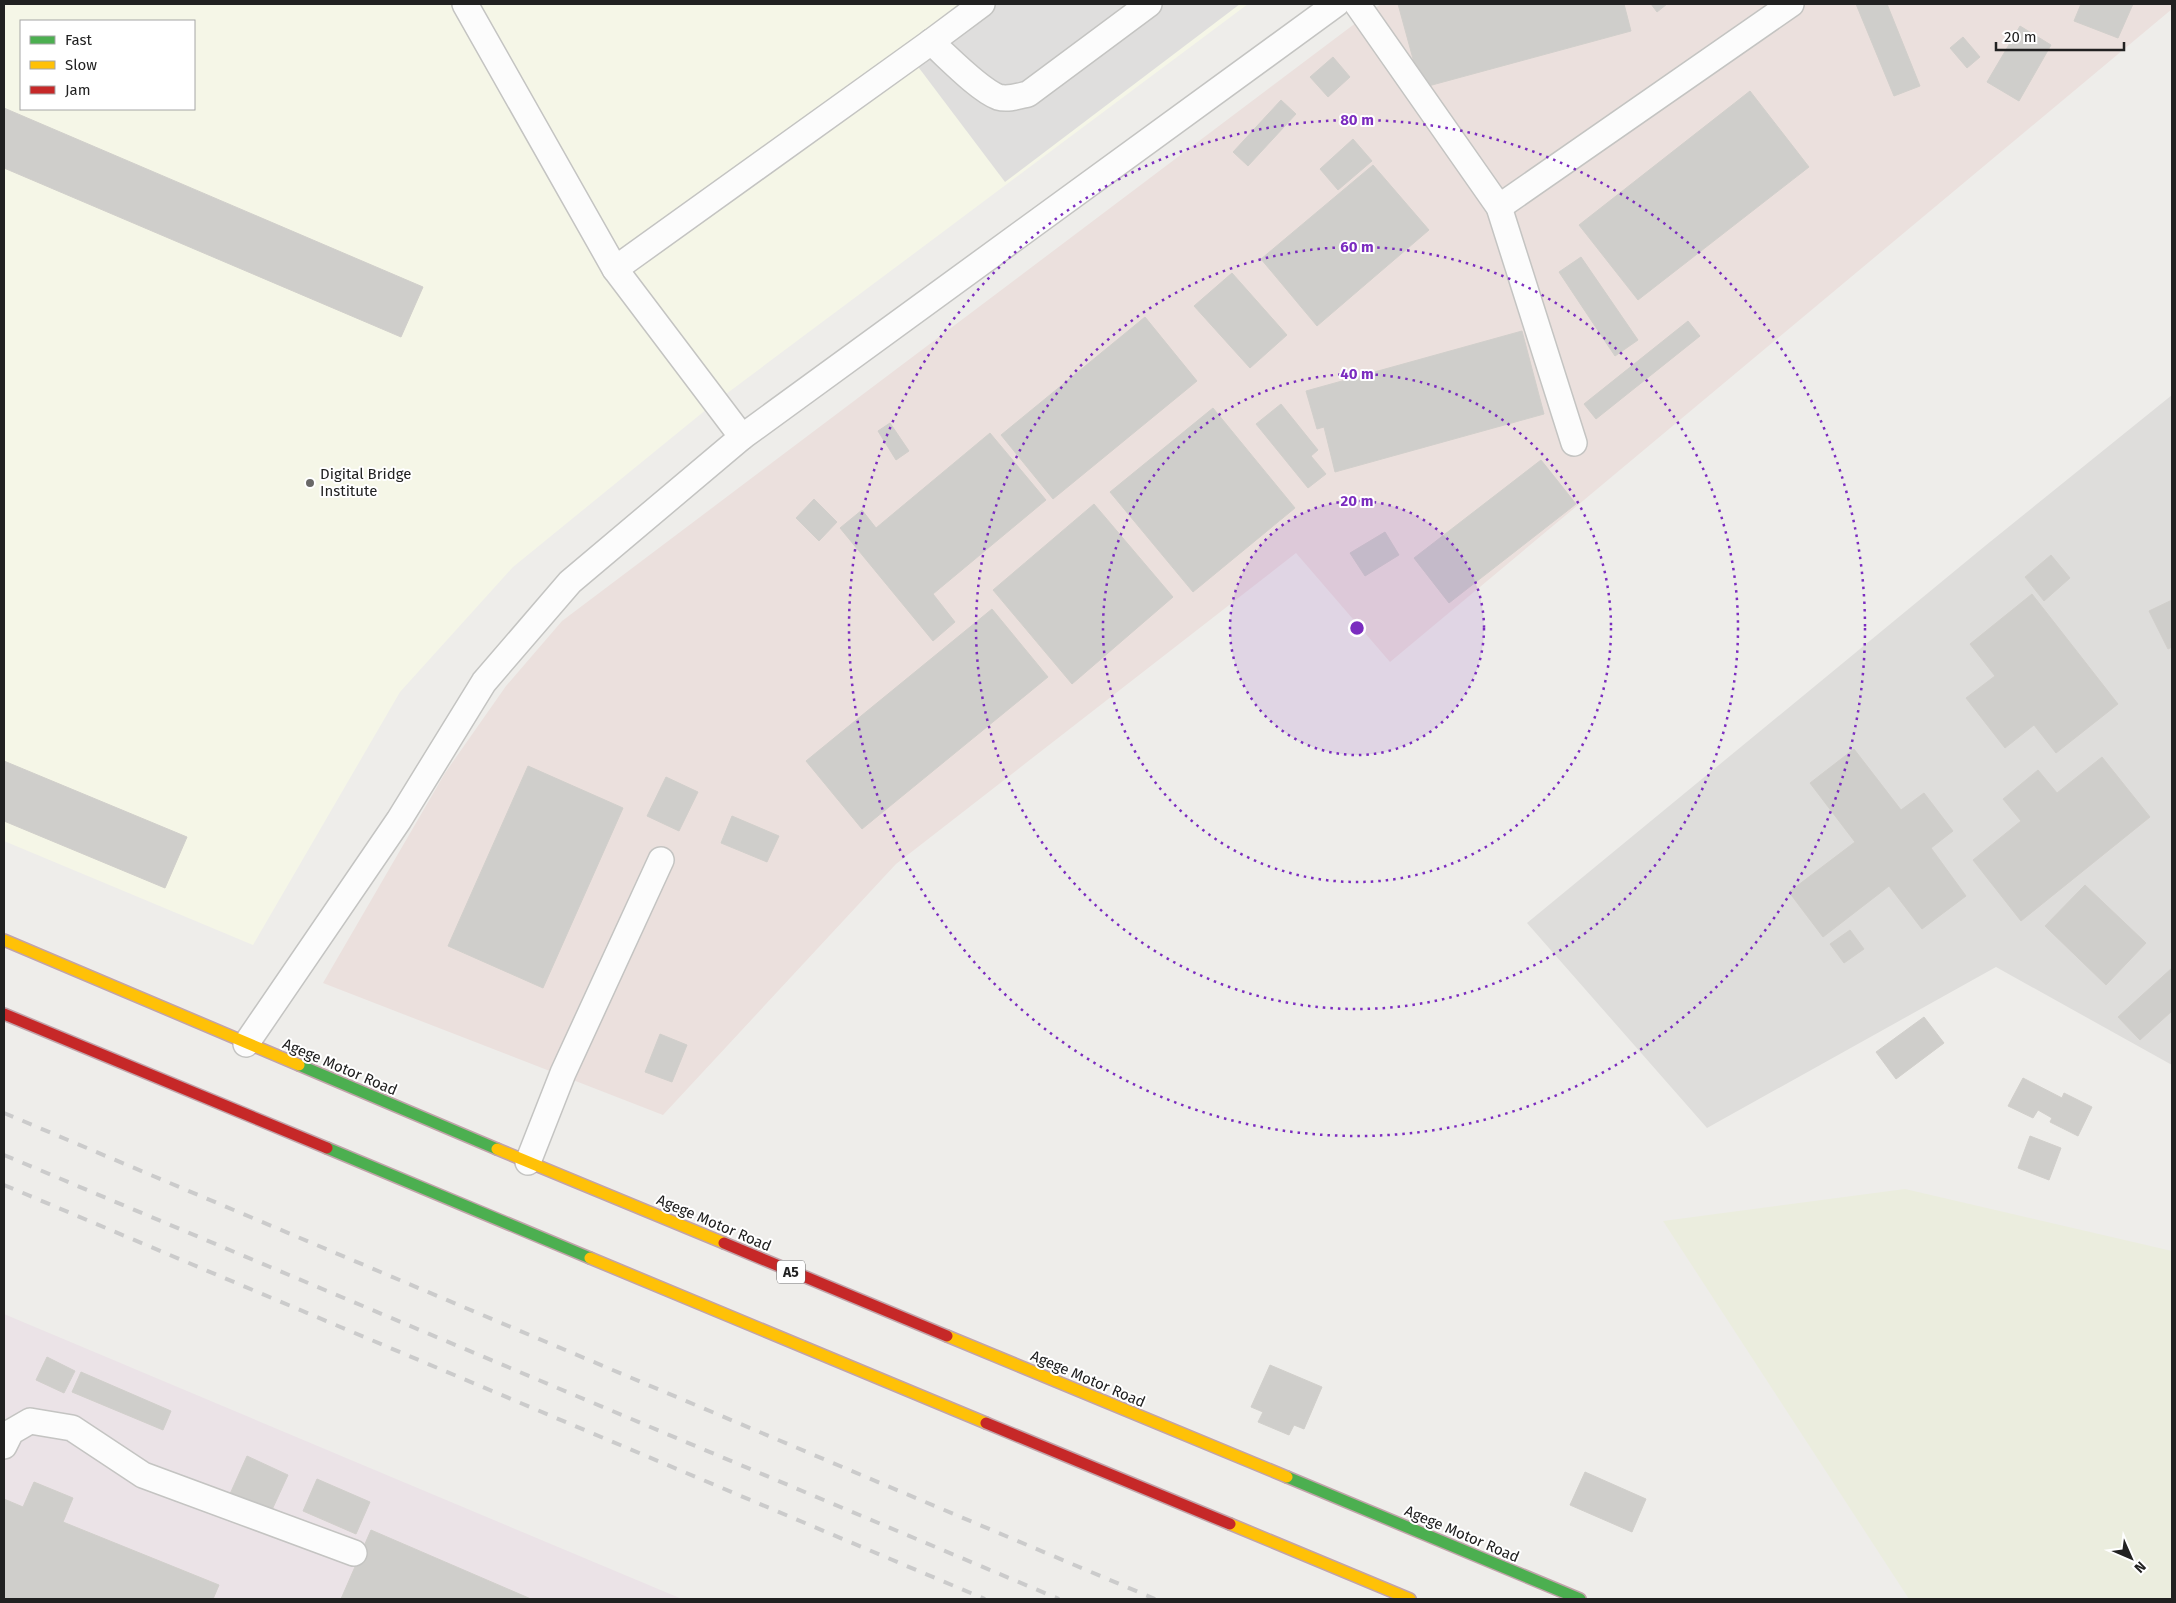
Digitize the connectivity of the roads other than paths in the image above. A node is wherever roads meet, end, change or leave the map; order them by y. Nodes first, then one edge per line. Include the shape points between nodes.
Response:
1 (465, 4) edge
2 (982, 4) edge
3 (1149, 4) edge
4 (1336, 4) edge
5 (1357, 4) edge
6 (1791, 4) edge
7 (931, 42) junction
8 (1499, 207) junction
9 (615, 269) junction
10 (742, 437) junction
11 (1574, 443) dead end
12 (661, 860) dead end
13 (4, 940) edge
14 (4, 1014) edge
15 (246, 1044) junction
16 (528, 1162) junction
17 (4, 1446) edge
18 (354, 1553) dead end
19 (1410, 1599) edge
20 (1580, 1599) edge

1 - 9 lane
2 - 7 lane
3 - 7 lane via 1028,94 1012,98 999,97 985,89
4 - 10 lane
5 - 8 lane
6 - 8 lane
7 - 9 lane
8 - 11 lane
9 - 10 lane
10 - 15 lane via 570,582 484,682 400,820
12 - 16 lane via 563,1073
13 - 15 highway, Agege Motor Road / A5
14 - 19 highway
15 - 16 highway, Agege Motor Road / A5
16 - 20 highway, Agege Motor Road / A5
17 - 18 lane via 12,1432 30,1420 72,1428 143,1475

